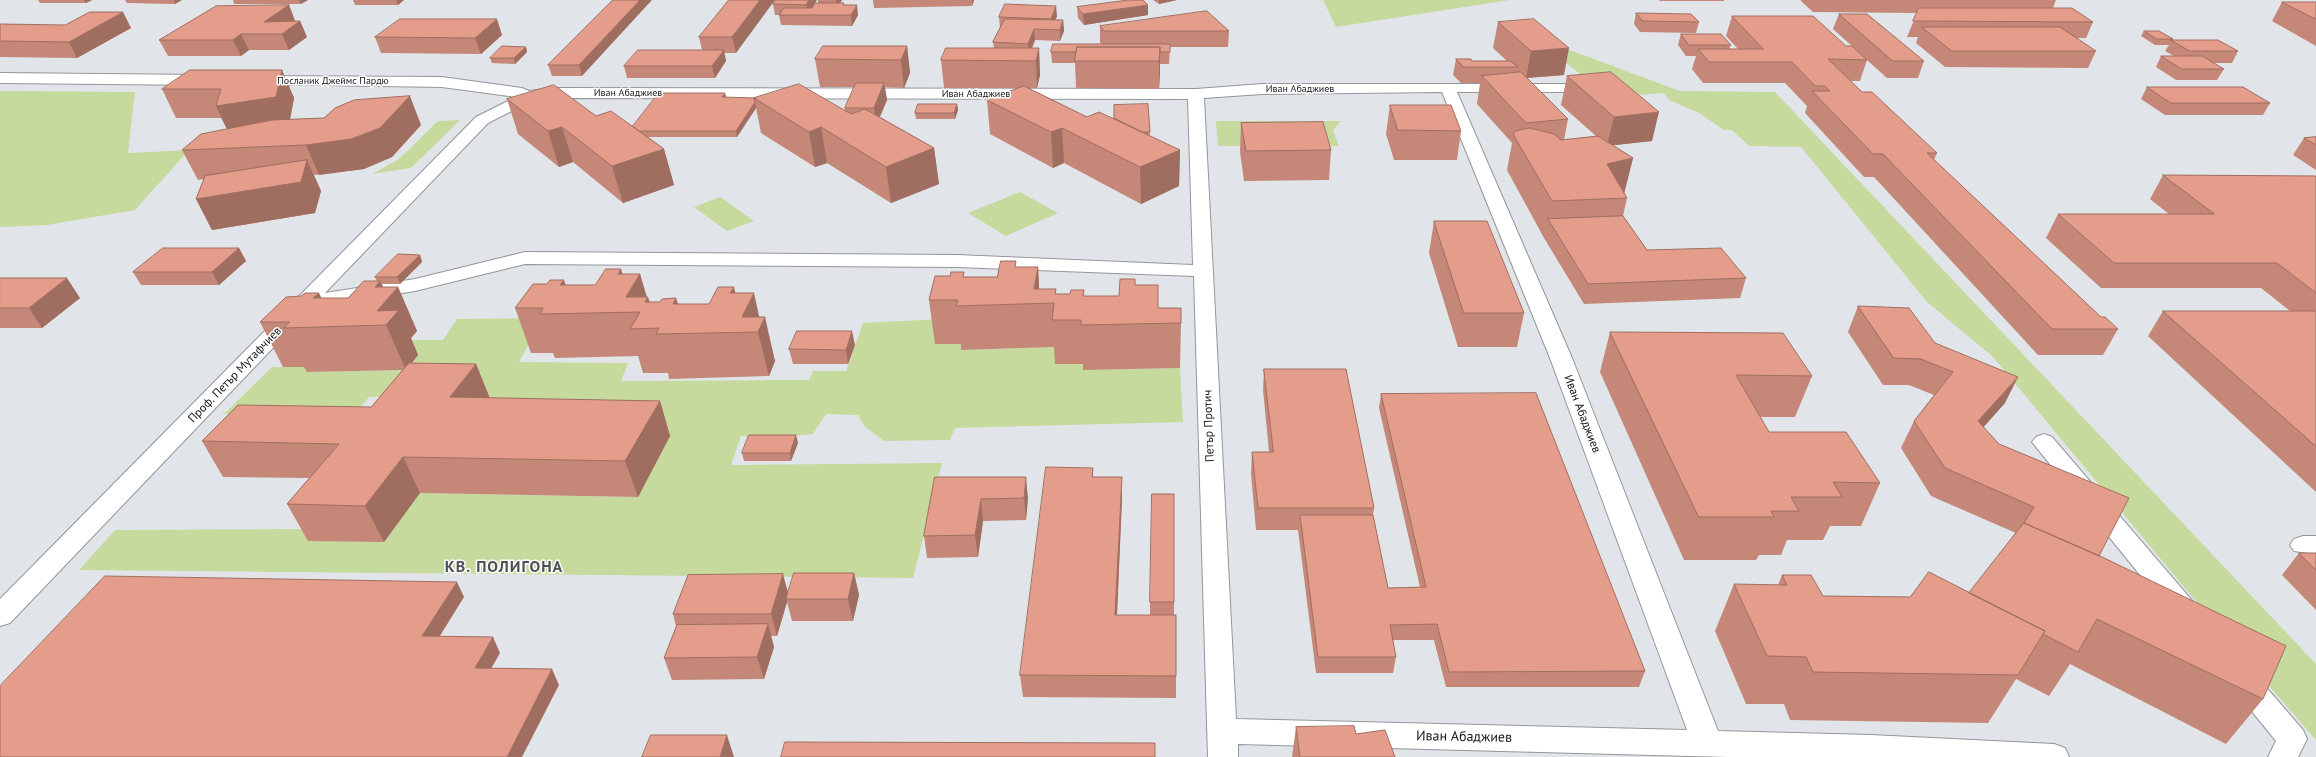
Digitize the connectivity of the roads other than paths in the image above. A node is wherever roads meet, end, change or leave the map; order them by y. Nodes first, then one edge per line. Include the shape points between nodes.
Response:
1 (0, 78) edge
2 (219, 80) edge
3 (242, 80) edge
4 (1589, 87) edge
5 (1448, 88) junction
6 (522, 93) edge
7 (1196, 94) junction
8 (508, 107) joint
9 (1203, 271) junction
10 (307, 302) junction
11 (2044, 442) dead end
12 (0, 616) edge
13 (2201, 630) edge
14 (2226, 660) edge
15 (1707, 743) junction
16 (1222, 744) edge
17 (2054, 757) edge
18 (2283, 757) edge

1 - 2 street
3 - 6 street, Посланик Джеймс Пардю via 442,82
4 - 5 street, Иван Абаджиев
5 - 7 street, Иван Абаджиев via 1262,89
5 - 15 street, Иван Абаджиев via 1561,358
7 - 8 street, Иван Абаджиев via 554,93 529,96
7 - 9 street, Петър Протич
8 - 10 street, Проф. Петър Мутафчиев via 482,120
9 - 10 street via 957,261 525,258 415,285
9 - 16 street, Петър Протич
10 - 12 street, Проф. Петър Мутафчиев
11 - 13 street
14 - 18 street via 2292,739
15 - 16 street, Иван Абаджиев
15 - 17 street, Иван Абаджиев

